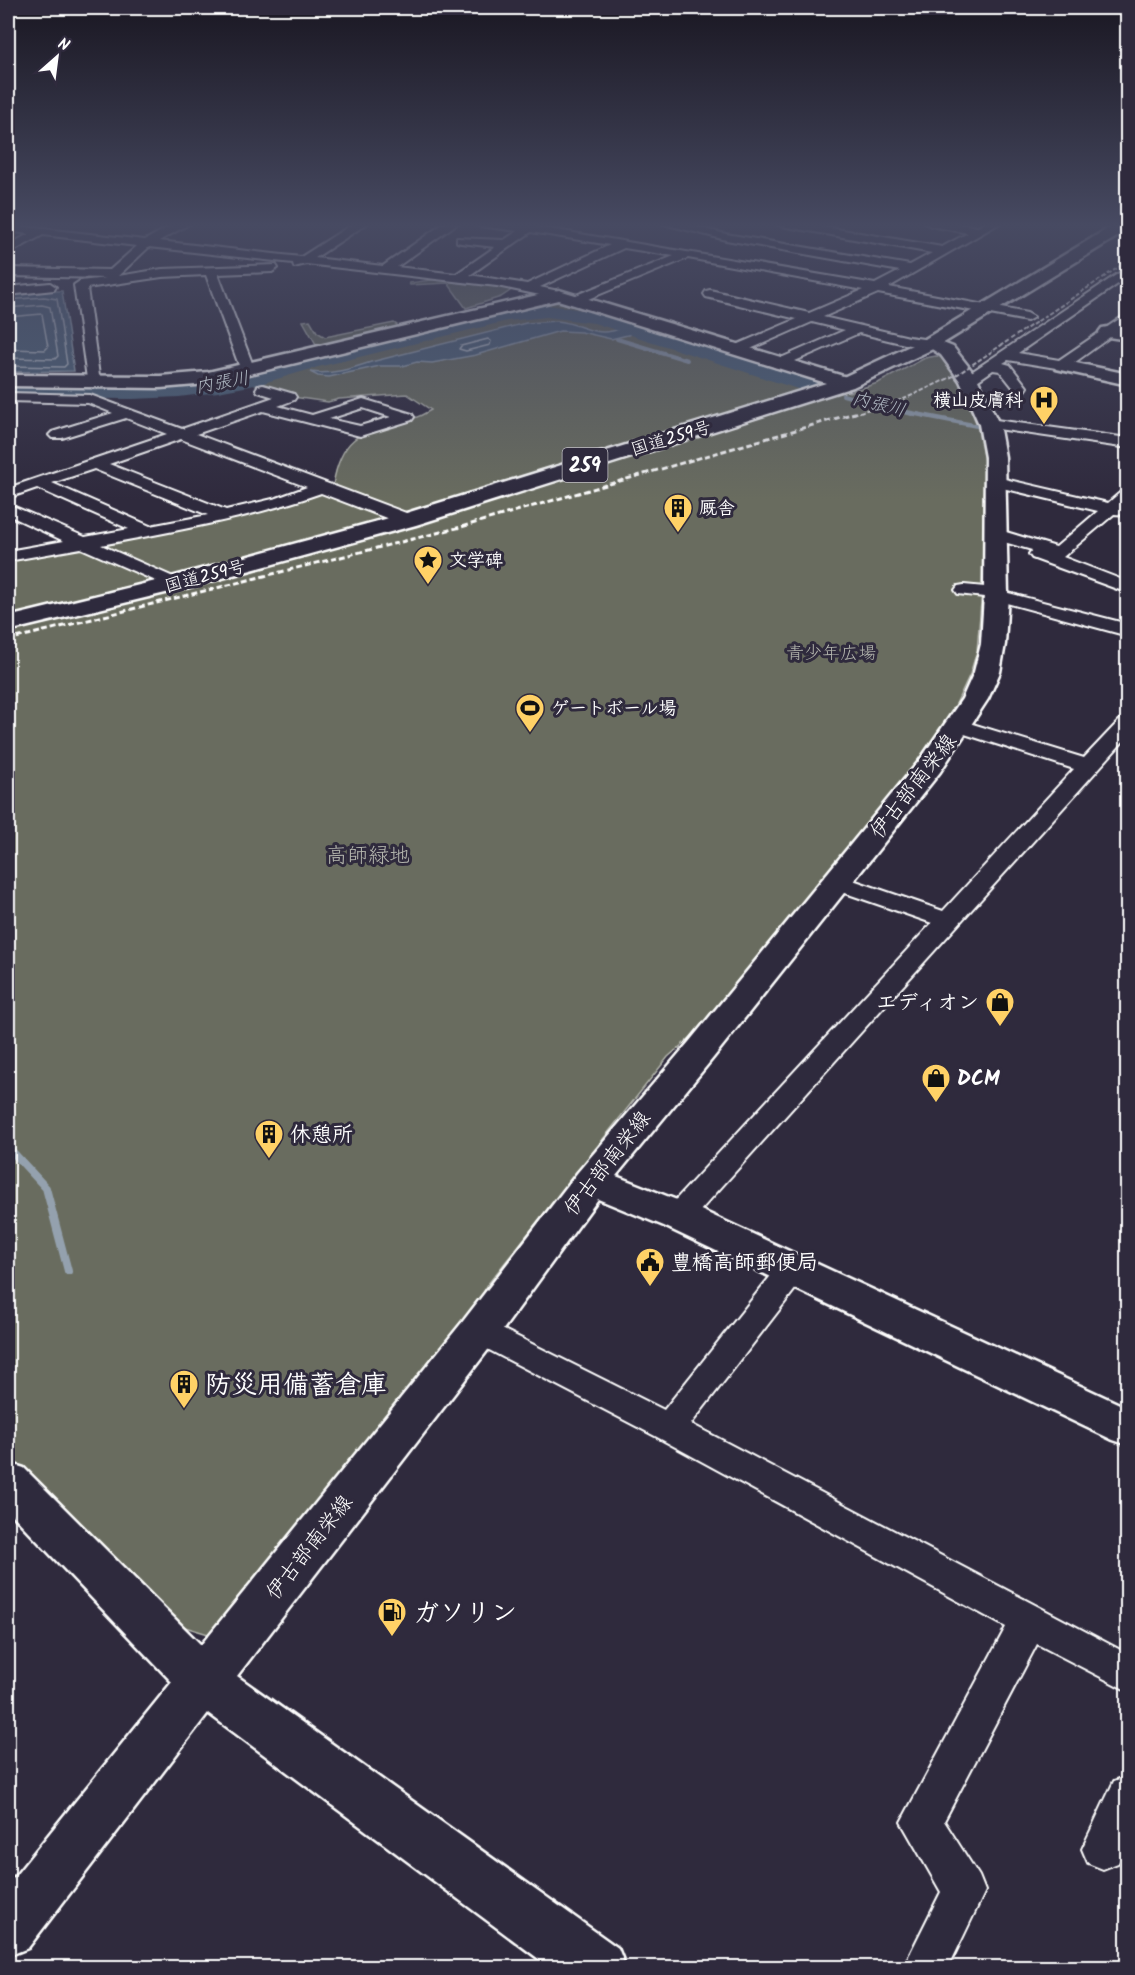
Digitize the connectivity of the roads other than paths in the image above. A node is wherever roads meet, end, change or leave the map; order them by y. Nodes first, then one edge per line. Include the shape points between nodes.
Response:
1 (85, 315) edge
2 (228, 315) edge
3 (489, 315) edge
4 (623, 315) edge
5 (799, 315) edge
6 (817, 315) edge
7 (975, 315) edge
8 (1016, 315) edge
9 (1064, 315) edge
10 (1080, 315) edge
11 (1027, 317) dead end
12 (811, 318) junction
13 (1126, 321) edge
14 (1050, 324) junction
15 (1101, 324) junction
16 (858, 329) junction
17 (1030, 338) junction
18 (933, 344) junction
19 (1085, 348) junction
20 (736, 350) junction
21 (1006, 355) junction
22 (779, 364) junction
23 (991, 365) junction
24 (1062, 365) junction
25 (247, 368) junction
26 (969, 380) junction
27 (1128, 380) edge
28 (8, 381) edge
29 (93, 382) junction
30 (846, 383) junction
31 (1020, 387) dead end
32 (264, 389) dead end
33 (8, 397) edge
34 (81, 397) junction
35 (264, 406) junction
36 (35, 412) dead end
37 (127, 413) junction
38 (312, 420) junction
39 (989, 426) junction
40 (183, 434) junction
41 (57, 435) dead end
42 (1128, 443) edge
43 (95, 464) junction
44 (996, 482) junction
45 (38, 483) junction
46 (322, 487) junction
47 (8, 493) edge
48 (1128, 494) edge
49 (8, 509) edge
50 (1119, 510) edge
51 (223, 515) junction
52 (408, 520) junction
53 (147, 531) junction
54 (996, 538) junction
55 (81, 542) junction
56 (8, 556) edge
57 (174, 584) junction
58 (1128, 588) edge
59 (980, 592) junction
60 (8, 624) edge
61 (1128, 630) edge
62 (1128, 723) edge
63 (959, 726) junction
64 (1088, 766) junction
65 (836, 882) junction
66 (946, 920) junction
67 (591, 1180) junction
68 (678, 1216) junction
69 (792, 1271) junction
70 (479, 1331) junction
71 (669, 1428) junction
72 (1128, 1428) edge
73 (8, 1481) edge
74 (1029, 1622) junction
75 (1128, 1674) edge
76 (203, 1680) junction
77 (1128, 1795) edge
78 (1103, 1849) dead end
79 (8, 1928) edge
80 (598, 1968) edge
81 (925, 1968) edge

1 - 29 street
2 - 25 street
3 - 25 main road
4 - 20 main road
5 - 12 street
6 - 12 street
7 - 18 main road, 国道259号 / 259
8 - 11 street
9 - 14 street
10 - 15 street
12 - 16 street
12 - 20 street
13 - 15 main road
14 - 15 street via 1077,329
14 - 17 street
15 - 19 street
16 - 18 street
16 - 22 street
17 - 19 street
17 - 21 street
18 - 26 main road, 伊古部南栄線 via 947,351
18 - 30 main road, 国道259号 / 259
19 - 24 street
20 - 22 main road
21 - 23 street
21 - 24 street
22 - 30 main road
23 - 26 street
23 - 31 street via 1005,368
24 - 27 main road
25 - 29 main road via 186,381
26 - 39 main road, 伊古部南栄線
28 - 29 main road
30 - 52 main road, 国道259号 / 259
32 - 35 street via 290,397
33 - 34 street
34 - 36 street
34 - 37 street
35 - 38 street
35 - 40 street
37 - 40 street
37 - 41 street
38 - 38 street via 360,431 407,417 363,403
39 - 42 street
39 - 44 main road, 伊古部南栄線
40 - 43 street
40 - 46 street
43 - 45 street
43 - 51 street
44 - 50 street
44 - 54 main road, 伊古部南栄線
45 - 47 street
45 - 53 street
46 - 51 street
46 - 52 street
48 - 50 street
49 - 55 street
50 - 54 street via 1059,553
51 - 53 street
52 - 57 main road, 国道259号 / 259
53 - 55 street
54 - 58 street
54 - 59 main road, 伊古部南栄線
55 - 56 street
55 - 57 street
57 - 60 main road, 国道259号 / 259
59 - 61 street
59 - 63 main road, 伊古部南栄線 via 993,644 987,672
62 - 64 street
63 - 64 street
63 - 65 main road, 伊古部南栄線
64 - 66 street
65 - 66 street
65 - 67 main road, 伊古部南栄線
66 - 68 street
67 - 68 main road
67 - 70 main road, 伊古部南栄線
68 - 69 main road
69 - 71 street
69 - 72 main road
70 - 71 street
70 - 76 main road, 伊古部南栄線
71 - 74 street
73 - 76 main road
74 - 75 street
74 - 81 street via 921,1822 964,1891
76 - 79 main road, 伊古部南栄線
76 - 80 main road
77 - 78 street

